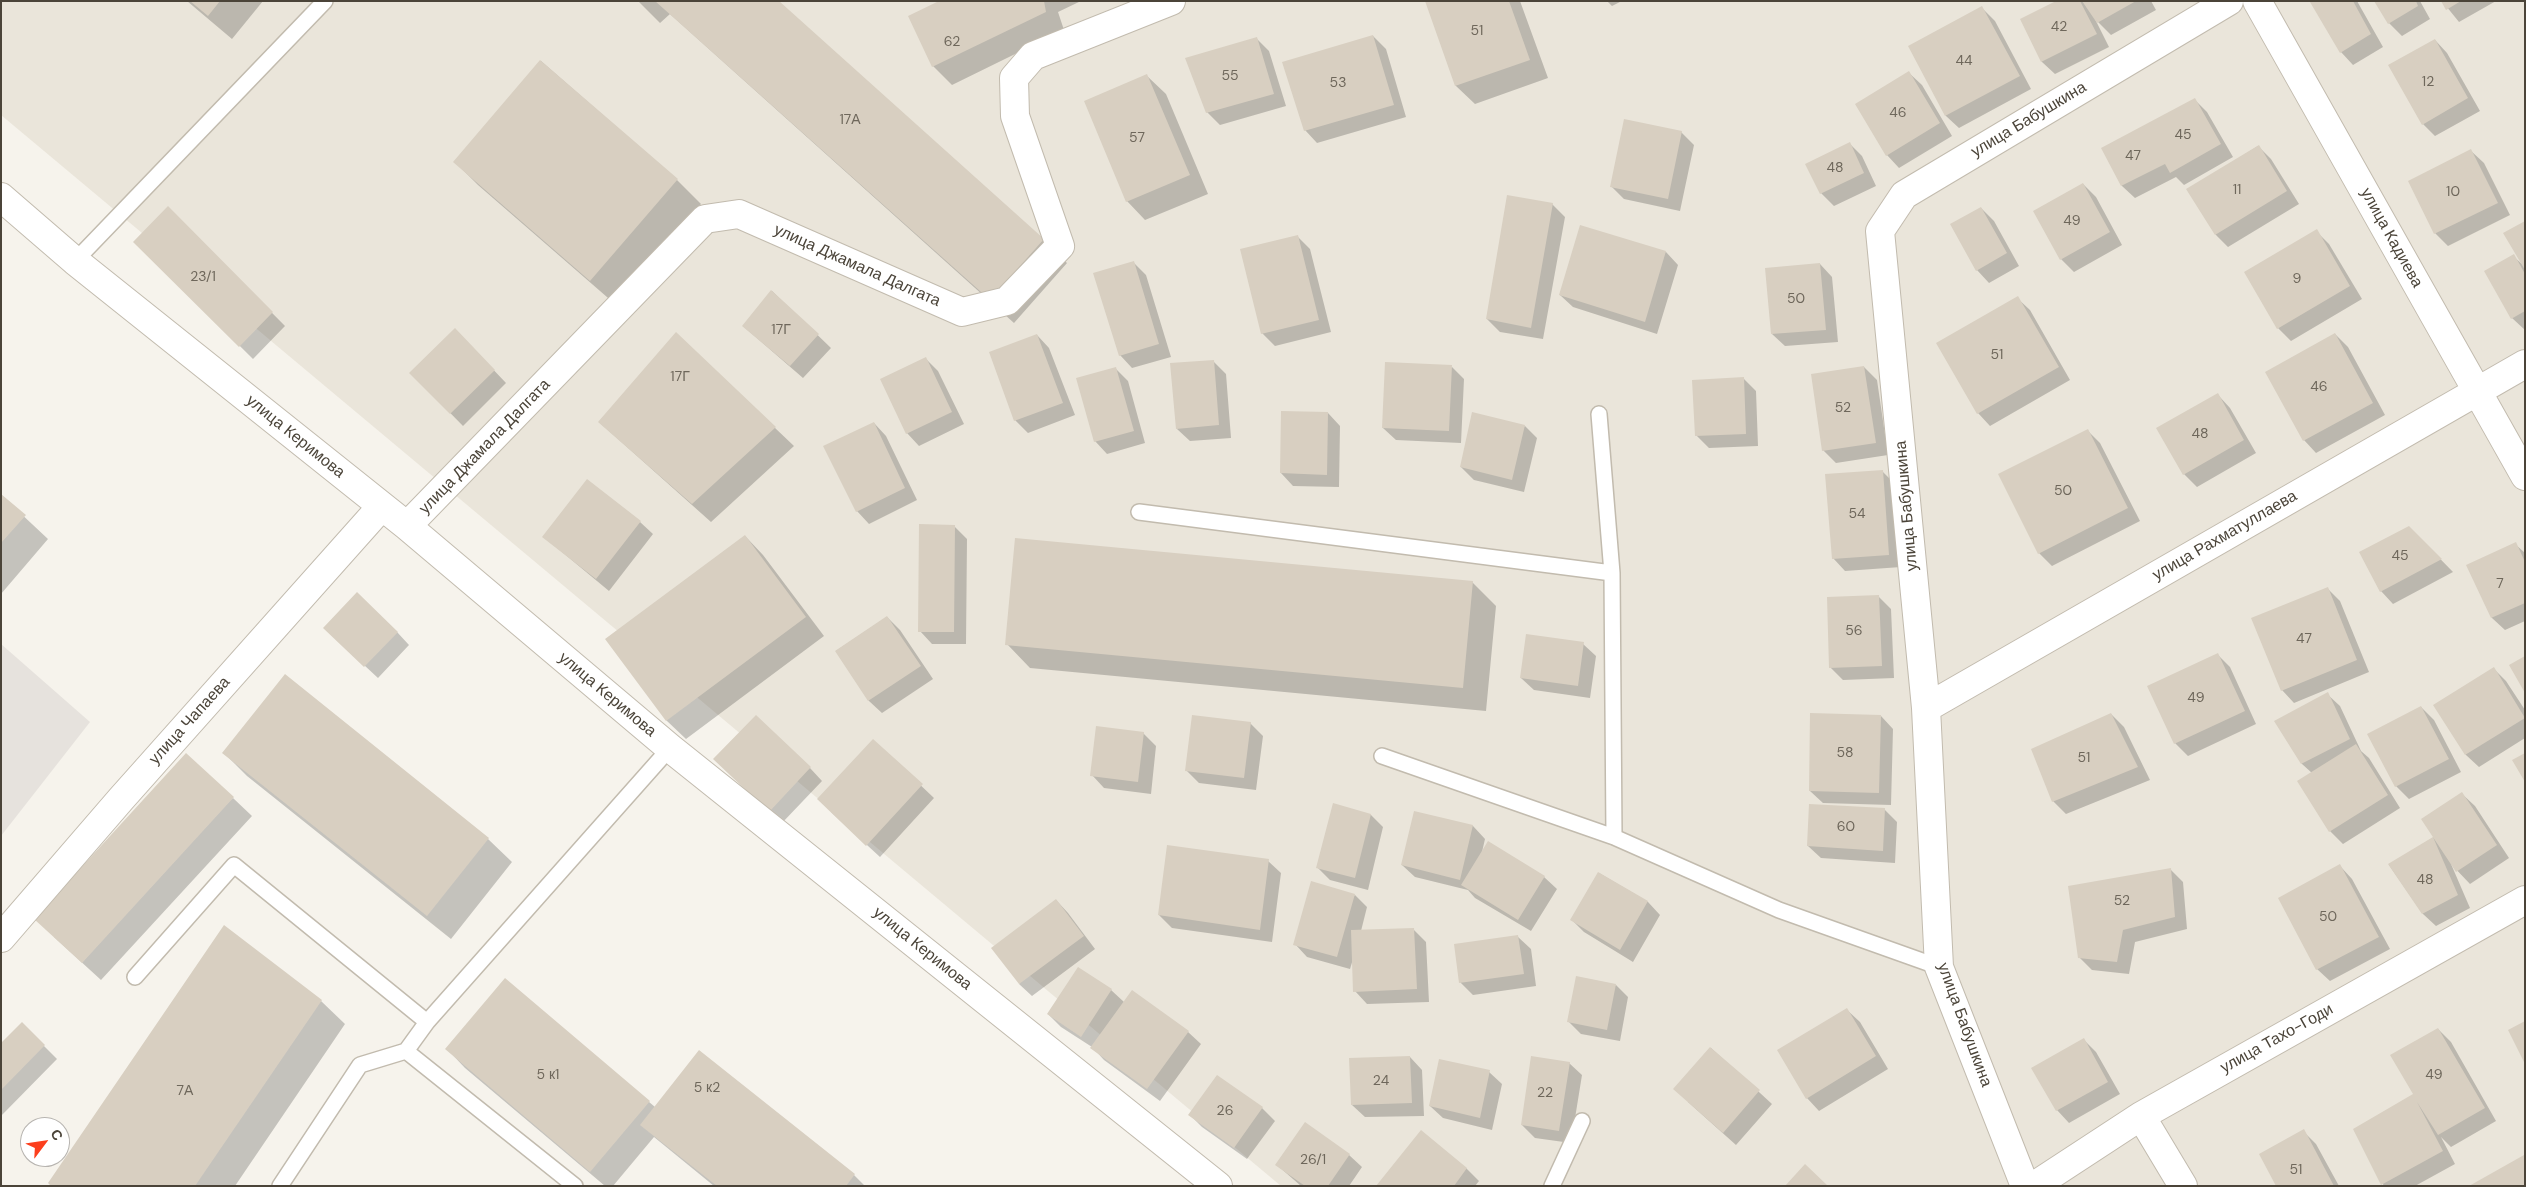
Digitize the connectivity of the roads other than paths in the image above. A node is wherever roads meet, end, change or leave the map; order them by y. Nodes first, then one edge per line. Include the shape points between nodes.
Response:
1 (325, 1) edge
2 (1171, 1) edge
3 (2229, 1) edge
4 (2257, 1) edge
5 (1, 197) edge
6 (75, 261) junction
7 (2525, 364) edge
8 (2477, 391) junction
9 (1599, 414) dead end
10 (2525, 476) edge
11 (382, 506) junction
12 (1139, 512) dead end
13 (407, 526) junction
14 (1612, 573) junction
15 (1926, 708) junction
16 (670, 748) junction
17 (1382, 756) dead end
18 (1614, 837) junction
19 (2525, 900) edge
20 (1, 938) edge
21 (1939, 967) junction
22 (135, 977) dead end
23 (427, 1022) junction
24 (406, 1051) junction
25 (2141, 1116) junction
26 (1582, 1121) dead end
27 (280, 1186) edge
28 (575, 1186) edge
29 (1218, 1186) edge
30 (1552, 1186) edge
31 (2025, 1186) edge
32 (2034, 1186) edge
33 (2183, 1186) edge

1 - 6 lane
2 - 13 street, улица Джамала Далгата via 1033,56 1014,78 1015,116 1060,246 1007,301 962,312 739,214 705,219
3 - 15 street, улица Бабушкина via 1904,195 1880,231
4 - 8 street, улица Кадиева
5 - 6 street, улица Керимова
6 - 11 street, улица Керимова
7 - 8 street, улица Рахматуллаева
8 - 10 street, улица Кадиева
8 - 15 street, улица Рахматуллаева
9 - 14 lane
11 - 13 street, улица Керимова
11 - 20 street, улица Чапаева
12 - 14 lane
13 - 16 street, улица Керимова
14 - 18 lane
15 - 21 street, улица Бабушкина
16 - 23 lane
16 - 29 street, улица Керимова
17 - 18 lane
18 - 21 lane via 1780,910
19 - 25 street, улица Тахо-Годи
21 - 31 street, улица Бабушкина
22 - 23 lane via 234,866
23 - 24 lane
24 - 27 lane via 360,1065
24 - 28 lane
25 - 32 street, улица Тахо-Годи
25 - 33 street
26 - 30 lane

